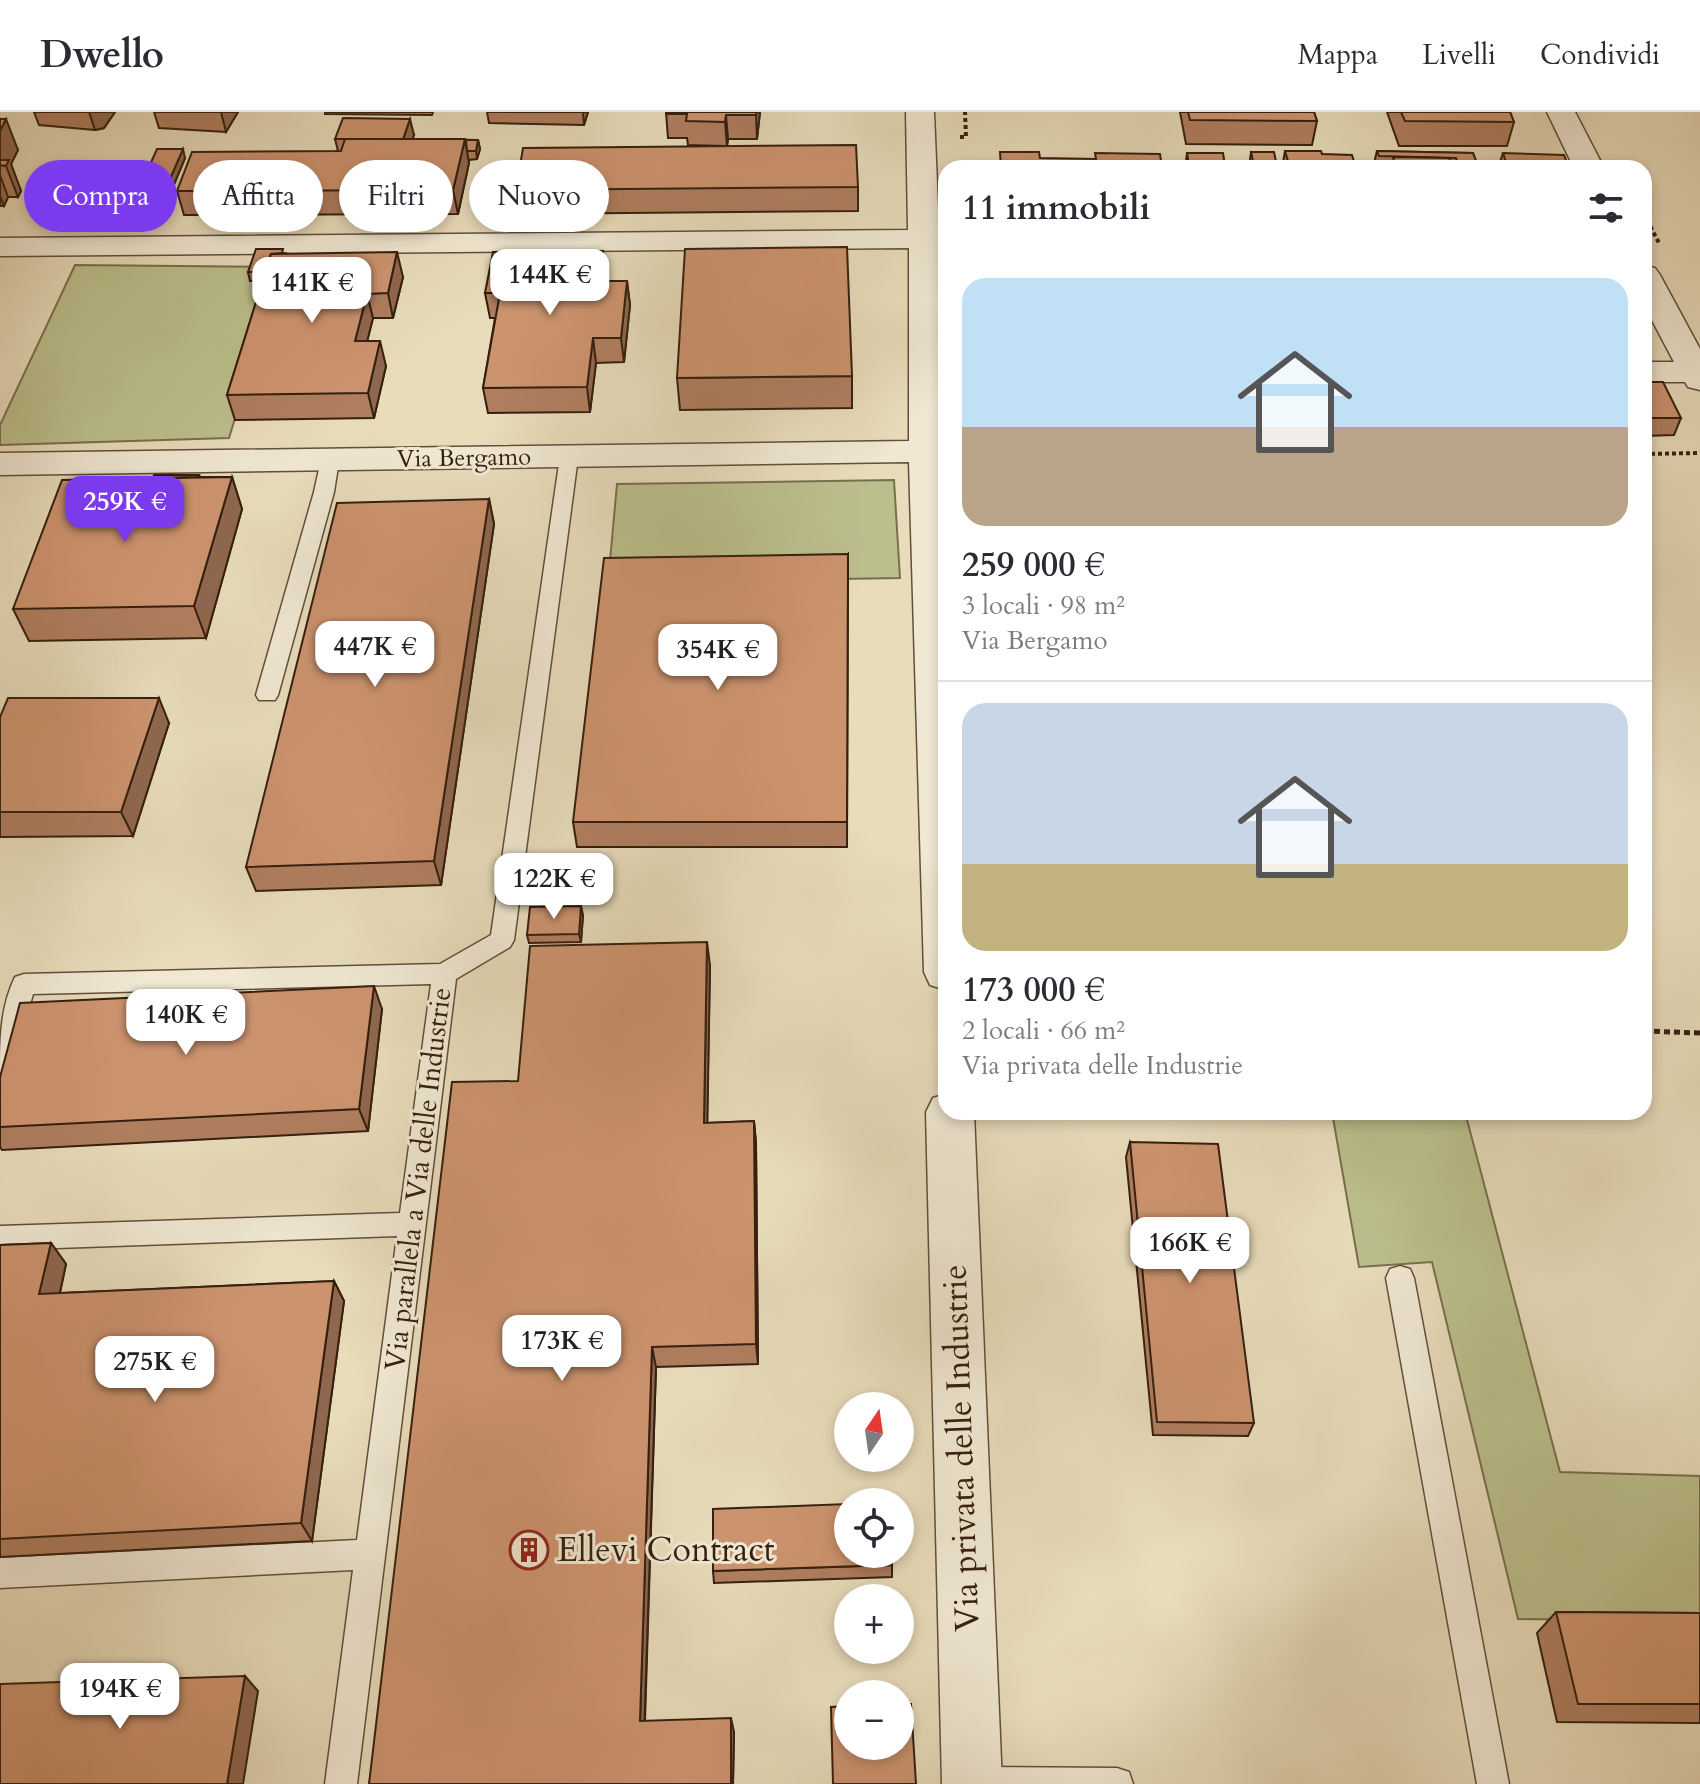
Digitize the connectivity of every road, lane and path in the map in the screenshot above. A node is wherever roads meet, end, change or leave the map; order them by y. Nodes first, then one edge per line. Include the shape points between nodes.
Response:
1 (920, 112) edge
2 (1561, 112) edge
3 (1585, 160) edge
4 (930, 228) edge
5 (0, 247) edge
6 (1652, 290) edge
7 (1652, 373) edge
8 (1698, 376) edge
9 (937, 377) edge
10 (927, 451) junction
11 (1700, 453) edge
12 (1652, 454) edge
13 (569, 457) junction
14 (330, 460) junction
15 (0, 464) edge
16 (267, 695) dead end
17 (938, 794) edge
18 (444, 974) junction
19 (1652, 1031) edge
20 (1700, 1033) edge
21 (0, 1065) edge
22 (950, 1120) edge
23 (413, 1224) junction
24 (0, 1238) edge
25 (1400, 1278) dead end
26 (372, 1554) junction
27 (0, 1573) edge
28 (972, 1783) edge
29 (341, 1784) edge
30 (1117, 1784) edge
31 (1493, 1784) edge

1 - 4 street
2 - 3 street
4 - 5 street
4 - 9 street
6 - 8 street
7 - 8 street
9 - 10 street
10 - 13 street, Via Bergamo
10 - 17 street
11 - 12 path
13 - 14 street, Via Bergamo
13 - 18 lane, Via parallela a Via delle Industrie via 502,940
14 - 15 street, Via Bergamo
14 - 16 lane
18 - 21 lane via 24,984
18 - 23 lane, Via parallela a Via delle Industrie
19 - 20 path
22 - 28 street, Via privata delle Industrie
23 - 24 lane
23 - 26 lane, Via parallela a Via delle Industrie
25 - 31 lane
26 - 27 lane
26 - 29 lane, Via parallela a Via delle Industrie
28 - 30 lane

